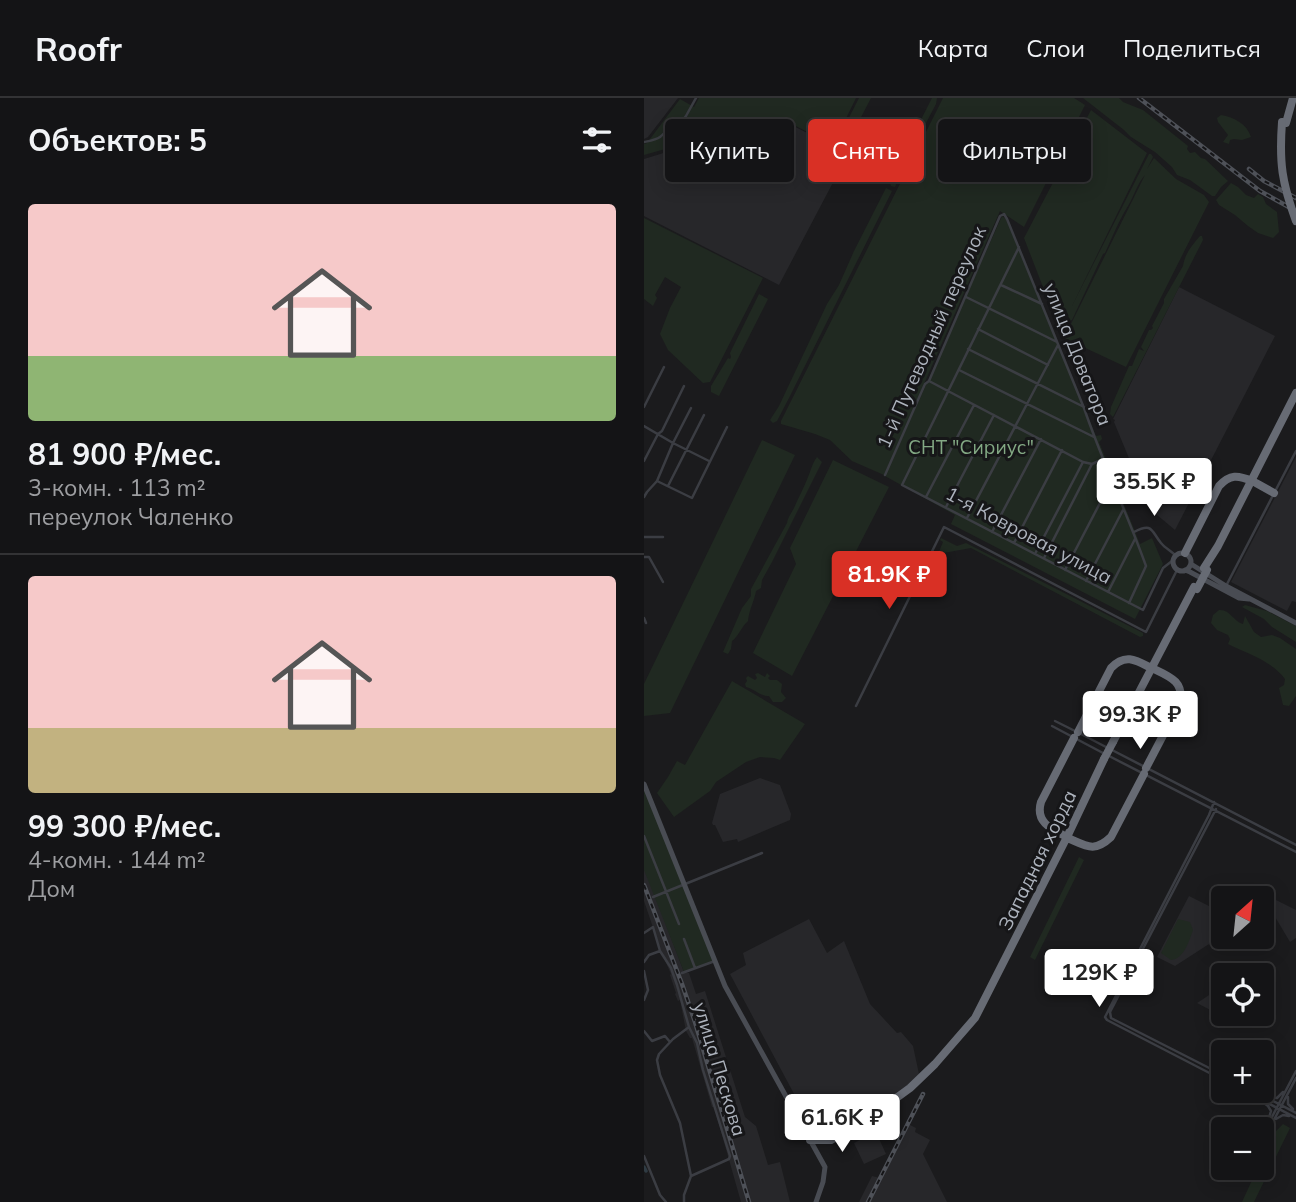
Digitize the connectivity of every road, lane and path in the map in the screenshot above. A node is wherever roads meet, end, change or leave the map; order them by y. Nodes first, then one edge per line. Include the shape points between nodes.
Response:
1 (696, 98) edge
2 (1291, 98) edge
3 (1284, 123) junction
4 (644, 142) edge
5 (1296, 209) edge
6 (1006, 215) joint
7 (1296, 221) edge
8 (1019, 247) junction
9 (1001, 285) junction
10 (966, 297) junction
11 (1042, 304) junction
12 (989, 308) junction
13 (978, 329) junction
14 (1058, 344) junction
15 (968, 349) junction
16 (1048, 365) junction
17 (664, 367) dead end
18 (959, 369) junction
19 (929, 381) junction
20 (1038, 384) junction
21 (684, 386) dead end
22 (948, 391) junction
23 (1296, 393) edge
24 (1296, 403) edge
25 (1027, 404) junction
26 (974, 405) junction
27 (644, 407) edge
28 (691, 408) dead end
29 (1084, 408) junction
30 (704, 415) dead end
31 (993, 415) junction
32 (644, 426) edge
33 (1016, 426) junction
34 (727, 427) dead end
35 (658, 434) junction
36 (1094, 437) junction
37 (1041, 439) junction
38 (673, 443) junction
39 (687, 450) junction
40 (1062, 450) junction
41 (1296, 451) edge
42 (1103, 459) junction
43 (644, 461) edge
44 (710, 461) junction
45 (1083, 462) junction
46 (1092, 464) junction
47 (885, 475) dead end
48 (1112, 480) junction
49 (657, 481) junction
50 (1254, 482) junction
51 (668, 486) junction
52 (1274, 493) junction
53 (644, 497) edge
54 (926, 497) junction
55 (946, 507) junction
56 (1124, 510) junction
57 (967, 518) junction
58 (992, 532) junction
59 (1134, 532) junction
60 (644, 537) edge
61 (663, 537) dead end
62 (1136, 538) junction
63 (1014, 543) junction
64 (1185, 553) junction
65 (1035, 554) junction
66 (644, 557) edge
67 (1174, 558) junction
68 (1044, 559) junction
69 (1191, 564) junction
70 (1065, 570) junction
71 (1181, 570) junction
72 (1086, 581) junction
73 (663, 582) dead end
74 (1226, 586) junction
75 (1108, 592) junction
76 (1252, 599) junction
77 (1129, 603) junction
78 (644, 618) edge
79 (646, 623) dead end
80 (1296, 623) edge
81 (1153, 669) junction
82 (856, 706) dead end
83 (1055, 721) dead end
84 (1052, 726) dead end
85 (1076, 735) junction
86 (1145, 771) junction
87 (644, 784) edge
88 (1214, 802) junction
89 (1219, 805) junction
90 (1213, 809) junction
91 (1230, 810) junction
92 (1227, 816) junction
93 (644, 836) edge
94 (1068, 838) junction
95 (1296, 845) edge
96 (1296, 852) edge
97 (762, 853) dead end
98 (685, 885) junction
99 (667, 892) junction
100 (653, 897) dead end
101 (679, 924) dead end
102 (644, 933) edge
103 (684, 939) dead end
104 (660, 951) junction
105 (715, 961) junction
106 (644, 962) edge
107 (695, 968) junction
108 (644, 971) edge
109 (682, 973) dead end
110 (644, 1000) edge
111 (689, 1027) junction
112 (644, 1031) edge
113 (670, 1042) junction
114 (1296, 1071) edge
115 (1211, 1072) edge
116 (1294, 1080) edge
117 (1274, 1098) edge
118 (1272, 1103) edge
119 (1279, 1107) junction
120 (1296, 1112) edge
121 (1274, 1117) edge
122 (1296, 1119) edge
123 (1274, 1122) edge
124 (810, 1140) junction
125 (644, 1156) edge
126 (691, 1176) junction
127 (666, 1202) edge
128 (684, 1202) edge
129 (816, 1202) edge

1 - 4 street via 678,126
2 - 3 highway
3 - 5 highway, bridge via 1285,166
3 - 7 highway, bridge via 1281,167
6 - 8 street, улица Доватора
6 - 10 street, 1-й Путеводный переулок via 1000,216
8 - 9 street
8 - 11 street, улица Доватора
9 - 11 street
9 - 12 street
10 - 12 street
10 - 19 street, 1-й Путеводный переулок
11 - 14 street, улица Доватора
12 - 13 street
12 - 14 street
13 - 15 street
13 - 16 street
14 - 16 street
14 - 29 street, улица Доватора
15 - 18 street
15 - 20 street
16 - 20 street
17 - 27 street
18 - 22 street
18 - 25 street
19 - 22 street
19 - 47 street, 1-й Путеводный переулок
20 - 25 street
20 - 29 street
21 - 35 street
22 - 26 street
22 - 54 street, 1-я Ковровая улица via 902,485
23 - 50 highway, Западная хорда
24 - 50 highway, Западная хорда
25 - 33 street
25 - 36 street
26 - 31 street
26 - 54 street
28 - 38 street
29 - 36 street, улица Доватора
30 - 39 street
31 - 33 street
31 - 55 street
32 - 35 street
33 - 37 street
33 - 57 street
34 - 44 street
35 - 38 street
35 - 43 street
36 - 42 street, улица Доватора
37 - 40 street
37 - 58 street
38 - 39 street
38 - 49 street
39 - 44 street
39 - 51 street
40 - 45 street
40 - 63 street
41 - 52 street
42 - 46 street
42 - 48 street, улица Доватора
44 - 51 street via 692,498
45 - 46 street
45 - 65 street
46 - 68 street
48 - 56 street, улица Доватора
48 - 70 street
49 - 51 street
49 - 53 street
50 - 52 highway
50 - 64 highway via 1236,476 1223,481
50 - 81 highway, Западная хорда, bridge
52 - 74 street
54 - 55 street, 1-я Ковровая улица
55 - 57 street, 1-я Ковровая улица
56 - 59 street, улица Доватора
56 - 72 street
57 - 58 street, 1-я Ковровая улица
58 - 63 street, 1-я Ковровая улица
59 - 62 street, улица Доватора
59 - 67 street via 1150,528
60 - 61 street
62 - 75 street
62 - 77 street, улица Доватора via 1146,566
63 - 65 street, 1-я Ковровая улица
64 - 67 street
64 - 69 street
65 - 68 street, 1-я Ковровая улица
66 - 73 street via 649,557
67 - 71 street via 1173,565
67 - 77 street, 1-я Ковровая улица via 1163,568 1143,610
68 - 70 street, 1-я Ковровая улица
69 - 71 street
69 - 74 street
70 - 72 street, 1-я Ковровая улица
71 - 76 street via 1239,598
71 - 82 street via 1146,632 944,527
72 - 75 street, 1-я Ковровая улица
74 - 76 street
75 - 77 street, 1-я Ковровая улица
76 - 80 street
78 - 79 street
81 - 85 highway via 1132,659 1111,667
81 - 86 highway via 1177,682 1181,697
81 - 94 highway, Западная хорда, bridge
83 - 85 street
84 - 85 street
85 - 86 street
85 - 86 street
85 - 94 highway via 1039,811 1049,828
86 - 88 street
86 - 90 street
86 - 94 highway via 1106,842 1095,847
87 - 98 street
88 - 89 street
88 - 90 street
89 - 90 street
89 - 91 street
90 - 92 street
90 - 115 street via 1105,1015
91 - 92 street
91 - 95 street
92 - 96 street
93 - 99 street
94 - 124 highway, Западная хорда via 978,1020 938,1067 863,1126 855,1125 831,1140
97 - 98 street
98 - 99 street
98 - 105 street
99 - 100 street
99 - 101 street
102 - 104 street, улица Пескова via 653,927
103 - 107 street
104 - 106 street
104 - 111 street, улица Пескова via 674,976
105 - 107 street
105 - 124 street
107 - 109 street
108 - 110 street via 648,990
111 - 113 street
111 - 126 street, улица Пескова via 730,1156
112 - 113 street via 652,1041 665,1036
113 - 126 street via 659,1054 658,1068 680,1123
114 - 116 street
116 - 117 street
116 - 119 street
116 - 120 street via 1287,1101
118 - 119 street
119 - 120 street
119 - 121 street
119 - 122 street
122 - 123 street via 1287,1115
124 - 129 street via 825,1167
125 - 127 street
126 - 128 street

